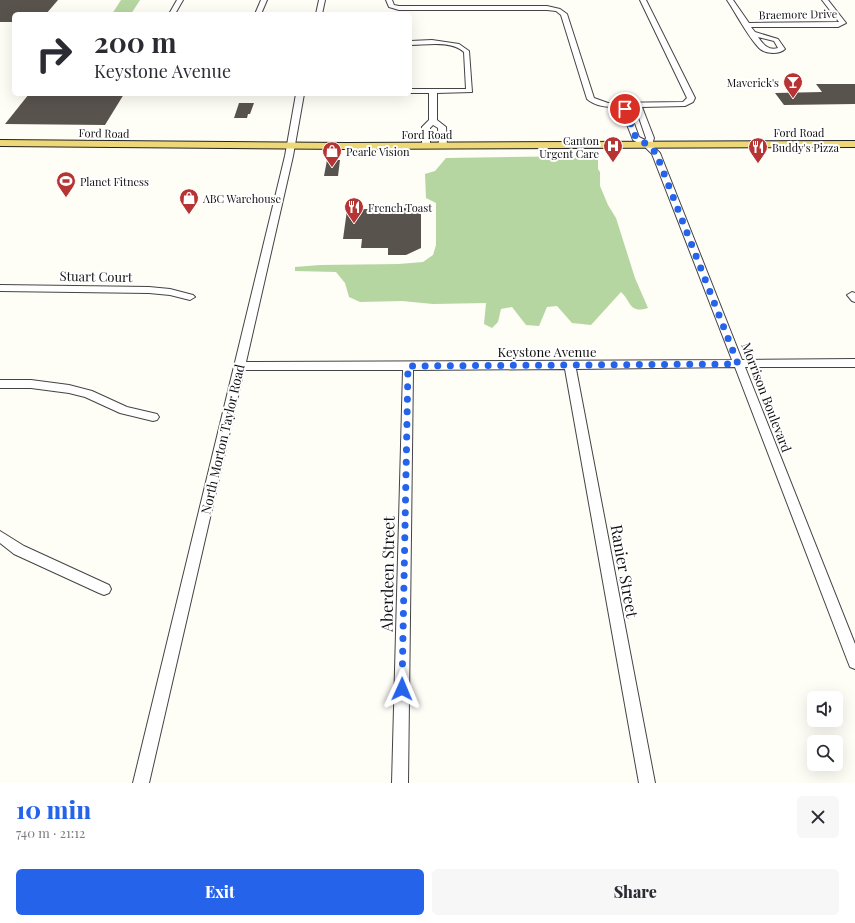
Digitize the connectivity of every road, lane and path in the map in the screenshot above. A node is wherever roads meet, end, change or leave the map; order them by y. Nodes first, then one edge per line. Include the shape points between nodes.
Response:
1 (180, 0) edge
2 (264, 0) edge
3 (322, 0) edge
4 (389, 0) edge
5 (643, 0) edge
6 (730, 0) edge
7 (825, 0) edge
8 (173, 12) edge
9 (259, 12) edge
10 (319, 12) edge
11 (748, 25) junction
12 (753, 33) dead end
13 (412, 43) edge
14 (412, 91) edge
15 (433, 91) junction
16 (300, 96) edge
17 (633, 106) junction
18 (433, 121) junction
19 (0, 143) edge
20 (855, 144) edge
21 (648, 145) junction
22 (290, 146) junction
23 (426, 146) junction
24 (443, 146) junction
25 (0, 288) edge
26 (190, 297) dead end
27 (855, 363) edge
28 (738, 364) junction
29 (570, 365) junction
30 (240, 366) junction
31 (408, 366) junction
32 (0, 384) edge
33 (153, 417) dead end
34 (0, 536) edge
35 (104, 589) dead end
36 (855, 662) edge
37 (141, 783) edge
38 (400, 783) edge
39 (647, 783) edge

1 - 8 street
2 - 9 street
3 - 10 street
4 - 17 street via 391,6 399,8 547,8 560,11 564,14 590,98 602,104
5 - 17 street via 691,98 689,102 681,105
6 - 11 street
7 - 11 street, Braemore Drive via 843,23
11 - 12 street
13 - 15 street via 448,43 466,51 470,91
14 - 15 street
15 - 18 street
16 - 22 street, North Morton Taylor Road
17 - 21 street via 639,108 650,138
17 - 21 street via 625,109 636,138
18 - 23 street via 426,127
18 - 24 street via 442,127
19 - 22 main road, Ford Road
20 - 21 main road, Ford Road
21 - 24 main road, Ford Road
21 - 28 street, Morrison Boulevard via 656,153
22 - 23 main road, Ford Road
22 - 30 street, North Morton Taylor Road
23 - 24 main road, Ford Road
25 - 26 street, Stuart Court via 149,290
27 - 28 street, Keystone Avenue
28 - 29 street, Keystone Avenue
28 - 36 street, Morrison Boulevard
29 - 31 street, Keystone Avenue
29 - 39 street, Ranier Street
30 - 31 street, Keystone Avenue
30 - 37 street, North Morton Taylor Road
31 - 38 street, Aberdeen Street
32 - 33 street via 31,384 69,389 88,394 124,410
34 - 35 street via 19,550

